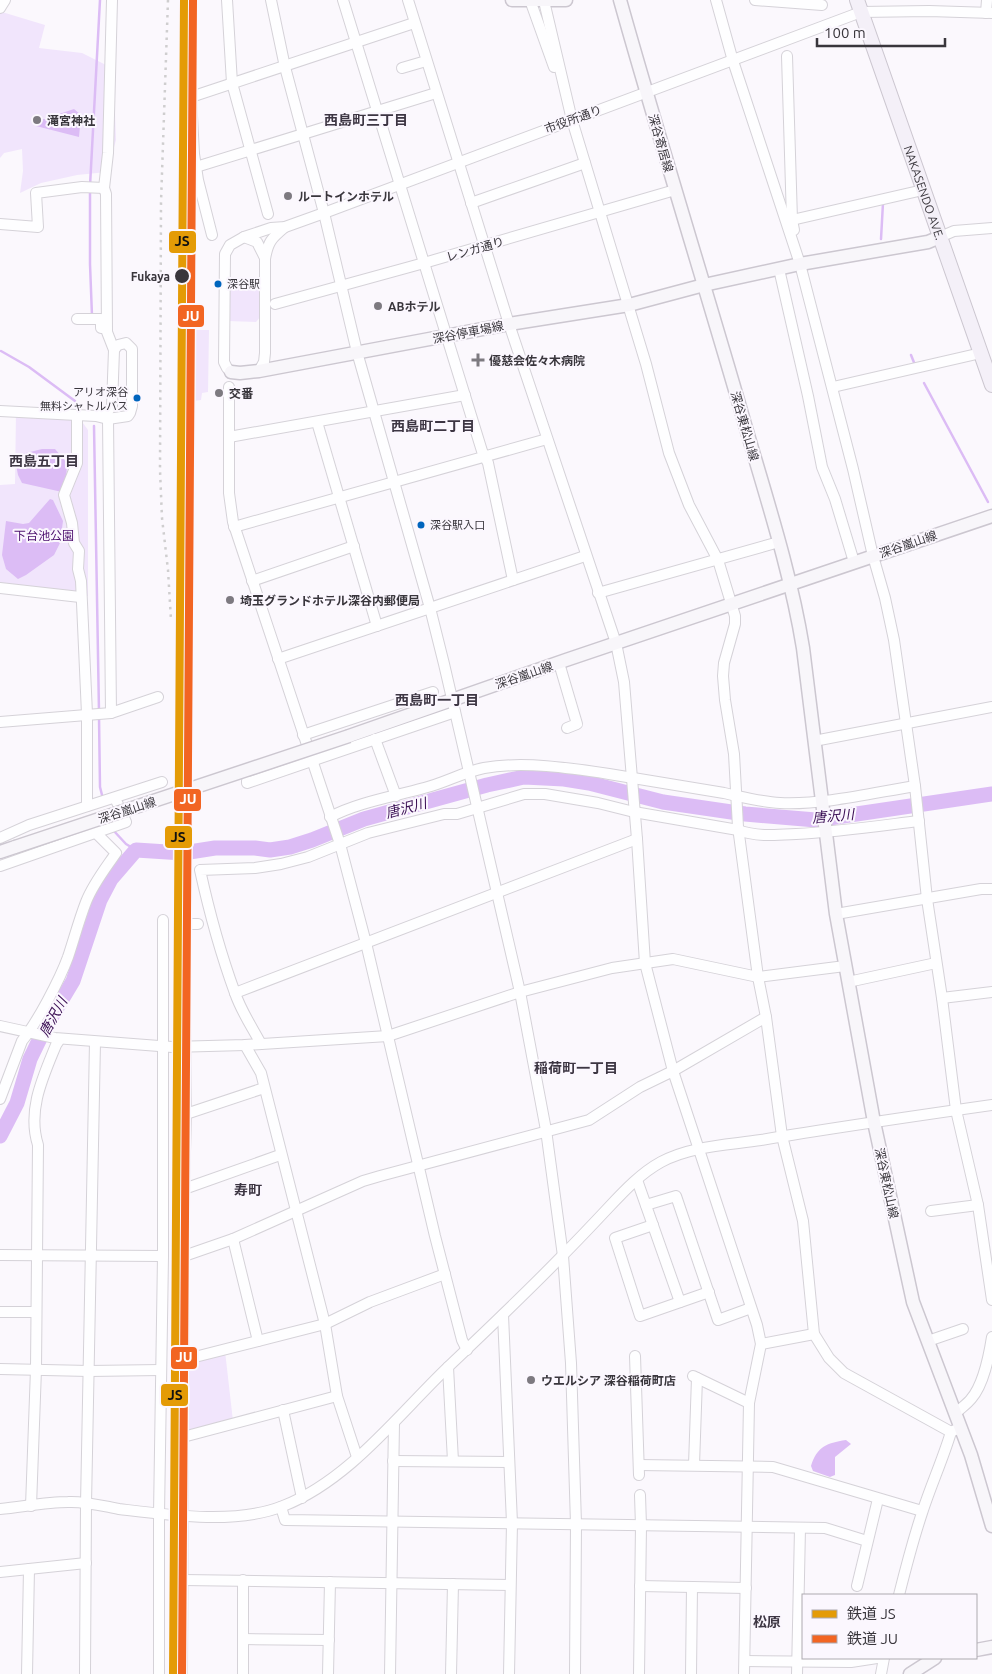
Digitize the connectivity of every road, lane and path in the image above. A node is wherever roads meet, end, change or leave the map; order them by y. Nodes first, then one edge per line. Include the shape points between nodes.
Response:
1 (5, 0) edge
2 (112, 0) edge
3 (191, 0) edge
4 (227, 0) edge
5 (271, 0) edge
6 (343, 0) edge
7 (408, 0) edge
8 (512, 0) edge
9 (530, 0) edge
10 (566, 0) edge
11 (620, 0) edge
12 (716, 0) edge
13 (755, 0) edge
14 (987, 0) edge
15 (544, 1) edge
16 (785, 1) edge
17 (822, 5) dead end
18 (859, 6) edge
19 (0, 8) edge
20 (989, 14) edge
21 (414, 23) junction
22 (355, 43) junction
23 (786, 56) dead end
24 (426, 61) junction
25 (733, 61) junction
26 (285, 67) junction
27 (402, 68) dead end
28 (232, 82) junction
29 (436, 93) junction
30 (646, 94) junction
31 (191, 97) junction
32 (378, 111) junction
33 (572, 120) junction
34 (303, 134) junction
35 (250, 151) junction
36 (458, 162) junction
37 (585, 163) junction
38 (196, 167) junction
39 (399, 184) junction
40 (103, 188) junction
41 (675, 190) junction
42 (923, 190) junction
43 (471, 203) junction
44 (324, 213) junction
45 (601, 213) junction
46 (268, 214) dead end
47 (792, 220) junction
48 (0, 224) edge
49 (285, 227) junction
50 (992, 228) edge
51 (212, 234) dead end
52 (244, 237) junction
53 (940, 237) junction
54 (484, 246) junction
55 (265, 259) junction
56 (424, 264) junction
57 (800, 264) junction
58 (779, 269) junction
59 (341, 286) junction
60 (704, 286) junction
61 (275, 304) dead end
62 (629, 305) junction
63 (77, 319) dead end
64 (108, 322) junction
65 (509, 324) junction
66 (447, 336) junction
67 (124, 343) junction
68 (114, 350) junction
69 (357, 352) junction
70 (265, 353) junction
71 (980, 353) junction
72 (289, 365) junction
73 (259, 371) junction
74 (231, 372) joint
75 (992, 385) edge
76 (229, 387) dead end
77 (832, 387) junction
78 (465, 395) junction
79 (113, 403) junction
80 (0, 411) edge
81 (373, 411) junction
82 (130, 413) junction
83 (77, 416) junction
84 (103, 417) junction
85 (317, 422) junction
86 (229, 437) junction
87 (547, 439) junction
88 (485, 457) junction
89 (394, 482) junction
90 (339, 497) junction
91 (992, 516) edge
92 (234, 527) junction
93 (779, 542) junction
94 (354, 546) junction
95 (585, 556) junction
96 (873, 556) junction
97 (718, 560) junction
98 (854, 562) junction
99 (513, 580) junction
100 (252, 581) junction
101 (790, 585) junction
102 (0, 588) edge
103 (598, 593) junction
104 (80, 597) junction
105 (732, 604) junction
106 (430, 608) junction
107 (377, 626) junction
108 (616, 643) junction
109 (278, 659) junction
110 (559, 663) junction
111 (434, 692) dead end
112 (158, 697) dead end
113 (453, 706) junction
114 (992, 707) edge
115 (110, 713) junction
116 (87, 714) junction
117 (0, 722) edge
118 (906, 725) junction
119 (567, 728) dead end
120 (303, 735) junction
121 (375, 739) junction
122 (814, 741) junction
123 (311, 761) junction
124 (470, 773) junction
125 (631, 779) junction
126 (247, 781) dead end
127 (162, 782) dead end
128 (915, 788) junction
129 (396, 796) junction
130 (736, 797) junction
131 (114, 798) junction
132 (822, 802) junction
133 (87, 806) junction
134 (478, 806) junction
135 (634, 809) junction
136 (331, 819) junction
137 (918, 819) junction
138 (29, 825) junction
139 (738, 828) junction
140 (825, 830) junction
141 (95, 832) junction
142 (0, 838) edge
143 (637, 839) junction
144 (339, 842) junction
145 (0, 852) edge
146 (32, 854) junction
147 (0, 866) edge
148 (992, 889) edge
149 (498, 893) junction
150 (927, 899) junction
151 (836, 914) junction
152 (163, 920) dead end
153 (198, 924) dead end
154 (366, 943) junction
155 (645, 963) junction
156 (936, 963) junction
157 (845, 966) junction
158 (758, 976) junction
159 (848, 982) junction
160 (520, 992) junction
161 (992, 992) edge
162 (235, 993) junction
163 (942, 998) junction
164 (766, 1017) junction
165 (0, 1026) edge
166 (31, 1034) junction
167 (388, 1036) junction
168 (57, 1039) junction
169 (95, 1042) junction
170 (261, 1044) junction
171 (245, 1045) junction
172 (162, 1047) junction
173 (184, 1047) junction
174 (673, 1071) junction
175 (264, 1088) junction
176 (0, 1099) edge
177 (992, 1105) edge
178 (956, 1110) junction
179 (186, 1114) junction
180 (874, 1122) junction
181 (546, 1130) junction
182 (782, 1136) junction
183 (700, 1150) junction
184 (280, 1155) junction
185 (419, 1165) junction
186 (637, 1180) junction
187 (184, 1189) junction
188 (646, 1205) junction
189 (978, 1205) junction
190 (296, 1211) junction
191 (931, 1211) dead end
192 (653, 1225) junction
193 (233, 1239) junction
194 (0, 1255) edge
195 (36, 1256) junction
196 (92, 1256) junction
197 (163, 1256) junction
198 (184, 1256) junction
199 (563, 1256) junction
200 (445, 1274) junction
201 (709, 1292) junction
202 (992, 1300) edge
203 (680, 1302) junction
204 (751, 1308) junction
205 (0, 1312) edge
206 (36, 1312) junction
207 (503, 1314) junction
208 (325, 1324) junction
209 (963, 1328) dead end
210 (814, 1334) junction
211 (992, 1337) edge
212 (258, 1341) junction
213 (928, 1341) junction
214 (760, 1344) junction
215 (467, 1350) junction
216 (635, 1356) dead end
217 (183, 1360) junction
218 (989, 1366) edge
219 (448, 1367) junction
220 (0, 1369) edge
221 (36, 1369) junction
222 (161, 1370) junction
223 (89, 1371) junction
224 (337, 1396) junction
225 (749, 1403) junction
226 (283, 1410) junction
227 (956, 1413) junction
228 (394, 1423) junction
229 (956, 1429) junction
230 (183, 1437) junction
231 (358, 1456) junction
232 (393, 1461) junction
233 (453, 1461) junction
234 (509, 1462) junction
235 (694, 1465) junction
236 (748, 1466) junction
237 (640, 1495) dead end
238 (302, 1498) junction
239 (878, 1499) junction
240 (86, 1504) junction
241 (31, 1506) junction
242 (281, 1507) junction
243 (0, 1510) edge
244 (922, 1511) junction
245 (159, 1514) junction
246 (184, 1515) junction
247 (393, 1522) junction
248 (512, 1524) junction
249 (576, 1524) junction
250 (641, 1526) junction
251 (992, 1526) edge
252 (747, 1527) junction
253 (800, 1528) junction
254 (867, 1541) junction
255 (86, 1563) junction
256 (29, 1569) junction
257 (0, 1572) edge
258 (183, 1580) junction
259 (243, 1580) junction
260 (330, 1582) junction
261 (392, 1583) junction
262 (453, 1584) junction
263 (510, 1585) junction
264 (640, 1586) junction
265 (857, 1586) dead end
266 (692, 1587) junction
267 (746, 1588) junction
268 (899, 1594) edge
269 (243, 1639) junction
270 (329, 1640) junction
271 (992, 1647) edge
272 (977, 1650) edge
273 (870, 1659) edge
274 (884, 1659) edge
275 (933, 1659) edge
276 (839, 1660) edge
277 (745, 1661) junction
278 (797, 1661) junction
279 (27, 1674) edge
280 (85, 1674) edge
281 (158, 1674) edge
282 (182, 1674) edge
283 (243, 1674) edge
284 (328, 1674) edge
285 (390, 1674) edge
286 (451, 1674) edge
287 (509, 1674) edge
288 (575, 1674) edge
289 (639, 1674) edge
290 (691, 1674) edge
291 (744, 1674) edge
292 (797, 1674) edge
293 (881, 1674) edge
294 (910, 1674) edge

1 - 19 street
2 - 40 street via 108,153
3 - 31 street
4 - 28 street
5 - 26 street
6 - 22 street
7 - 21 street
8 - 9 main road
9 - 15 main road
9 - 33 street
10 - 15 main road
11 - 30 main road, 深谷寄居線
12 - 25 street
13 - 16 street
14 - 20 street
15 - 33 street
16 - 17 street
18 - 20 street
18 - 25 street, 市役所通り
18 - 42 highway, NAKASENDO AVE.
21 - 22 street
21 - 24 street
22 - 26 street
22 - 32 street
23 - 47 street
24 - 27 street
24 - 29 street
25 - 30 street, 市役所通り
25 - 57 street
26 - 28 street
26 - 34 street
28 - 31 street
28 - 35 street
29 - 32 street
29 - 36 street
30 - 33 street, 市役所通り
30 - 41 main road, 深谷寄居線
31 - 38 street
32 - 34 street
32 - 39 street
33 - 36 street, 市役所通り
33 - 37 street
34 - 35 street
34 - 44 street
35 - 38 street
35 - 46 street
36 - 39 street, 市役所通り
36 - 43 street
37 - 43 street
37 - 45 street
38 - 51 street
39 - 44 street, 市役所通り
39 - 56 street
40 - 48 street via 82,187 36,193 38,227
40 - 64 street via 106,194
41 - 45 street, レンガ通り
41 - 60 main road, 深谷寄居線
42 - 47 street
42 - 53 highway, NAKASENDO AVE.
43 - 54 street
44 - 49 street, 市役所通り
44 - 59 street
45 - 54 street, レンガ通り
45 - 62 street
47 - 57 street
49 - 52 street, 市役所通り
49 - 55 street via 269,242
50 - 53 street via 954,232
52 - 55 street via 257,242
52 - 74 street via 230,245 225,254 224,362
53 - 57 main road via 928,242
53 - 71 highway, NAKASENDO AVE.
54 - 56 street, レンガ通り
54 - 65 street
55 - 70 street
56 - 59 street, レンガ通り
56 - 66 street
57 - 58 main road
57 - 77 street
58 - 60 main road
58 - 98 street via 822,467
59 - 61 street, レンガ通り
59 - 69 street
60 - 62 main road, 深谷停車場線
60 - 93 main road, 深谷東松山線
62 - 65 main road, 深谷停車場線
62 - 97 street via 669,454 689,505
63 - 64 street via 101,319 101,328 104,328 104,319
64 - 67 street via 112,332
64 - 68 street via 107,332
65 - 66 main road, 深谷停車場線
65 - 87 street
66 - 69 main road, 深谷停車場線
66 - 78 street
67 - 68 street
67 - 82 street via 132,349
68 - 79 street
69 - 72 main road, 深谷停車場線
69 - 81 street
70 - 72 street via 275,362
70 - 73 street
71 - 75 highway, NAKASENDO AVE.
71 - 77 street
72 - 73 main road, 深谷停車場線
73 - 74 main road, 深谷停車場線
76 - 86 street
77 - 96 street
78 - 81 street
78 - 88 street
79 - 82 street
79 - 84 street
80 - 83 street
81 - 85 street
81 - 89 street
82 - 84 street via 124,418
83 - 84 street
83 - 104 street via 76,463 64,494 74,544 79,551
84 - 115 street
85 - 86 street
85 - 90 street
86 - 92 street via 229,502
87 - 88 street
87 - 95 street
88 - 89 street
88 - 99 street
89 - 90 street
89 - 106 street
90 - 92 street
90 - 94 street
91 - 96 main road, 深谷嵐山線
92 - 100 street
93 - 97 street
93 - 101 main road, 深谷東松山線
94 - 100 street
94 - 107 street
95 - 99 street
95 - 103 street
96 - 98 main road, 深谷嵐山線
96 - 118 street via 891,625
97 - 103 street
97 - 105 street
98 - 101 main road, 深谷嵐山線
99 - 106 street
100 - 109 street
101 - 105 main road, 深谷嵐山線
101 - 122 main road, 深谷東松山線 via 799,626
102 - 104 street
103 - 108 street
104 - 116 street
105 - 108 main road, 深谷嵐山線
105 - 130 street via 735,624 723,676 734,754
106 - 107 street
106 - 113 street
107 - 109 street
108 - 110 main road, 深谷嵐山線
108 - 125 street via 624,682
109 - 120 street
110 - 113 main road, 深谷嵐山線
110 - 119 street via 577,724
111 - 120 street
112 - 115 street
113 - 121 street
113 - 124 street
113 - 145 main road, 深谷嵐山線, bridge via 349,736
114 - 118 street
115 - 116 street
116 - 117 street
116 - 133 street
118 - 122 street
118 - 128 street
120 - 123 street
121 - 123 street
121 - 129 street
122 - 132 main road, 深谷東松山線
123 - 126 street
123 - 136 street
124 - 125 street via 494,767 535,765
124 - 129 street
124 - 134 street
125 - 130 street
125 - 135 street
127 - 131 street
128 - 132 street
128 - 137 street
129 - 136 street via 347,809
130 - 132 street via 779,803
130 - 139 street
131 - 133 street
131 - 141 street via 126,822
132 - 140 main road, 深谷東松山線
133 - 138 street
134 - 135 street via 516,796 545,794
134 - 144 street
134 - 149 street
135 - 139 street
135 - 143 street
136 - 144 street
137 - 140 street
137 - 150 street
138 - 142 street
138 - 146 street
139 - 140 street via 747,833 776,835
139 - 158 street
140 - 151 main road, 深谷東松山線
141 - 146 street
141 - 166 street via 116,853 86,901 67,958
143 - 149 street
143 - 155 street
144 - 154 street
144 - 162 street via 308,857 281,864 200,870 212,924
146 - 147 street
148 - 150 street
149 - 154 street
149 - 160 street
150 - 151 street
150 - 156 street
151 - 157 main road, 深谷東松山線
152 - 172 street
153 - 173 street via 185,924 184,928
154 - 162 street
154 - 167 street
155 - 158 street via 673,959
155 - 160 street via 593,972
155 - 174 street
156 - 159 street
156 - 163 street
157 - 158 street
157 - 159 main road, 深谷東松山線
158 - 164 street
159 - 180 main road, 深谷東松山線
160 - 167 street
160 - 181 street
161 - 163 street
162 - 170 street
163 - 178 street
164 - 174 street
164 - 182 street
165 - 166 street
166 - 168 street
166 - 176 street via 22,1041
167 - 170 street
167 - 185 street
168 - 169 street
168 - 195 street via 38,1091 34,1118 38,1145
169 - 172 street
169 - 196 street
170 - 171 street
171 - 173 street
171 - 175 street via 261,1073
172 - 173 street
172 - 197 street
173 - 179 street
174 - 181 street via 640,1087 589,1120
174 - 183 street
175 - 179 street
175 - 184 street
177 - 178 street
178 - 180 street
178 - 189 street
179 - 187 street
180 - 182 street
180 - 213 main road, 深谷東松山線 via 913,1302
181 - 185 street
181 - 199 street
182 - 183 street
182 - 210 street via 803,1221
183 - 186 street via 664,1160
183 - 204 street
184 - 187 street
184 - 190 street
185 - 190 street via 363,1181
185 - 200 street
186 - 188 street
186 - 199 street
187 - 198 street
188 - 192 street
188 - 201 street via 676,1196
189 - 191 street
189 - 202 street
190 - 193 street
190 - 208 street
192 - 203 street
192 - 203 street via 615,1238 640,1316
193 - 198 street
193 - 212 street
194 - 195 street
195 - 196 street
195 - 206 street
196 - 197 street
196 - 223 street
197 - 222 street
198 - 217 street
199 - 207 street
199 - 249 street via 572,1363
200 - 208 street via 370,1302
200 - 215 street
201 - 203 street
201 - 204 street via 718,1320
204 - 214 street
205 - 206 street
206 - 221 street
207 - 215 street
207 - 234 street
208 - 212 street
208 - 224 street
209 - 213 street
210 - 214 street
210 - 229 street via 829,1358 844,1373
211 - 218 street
212 - 217 street
213 - 227 main road, 深谷東松山線
214 - 225 street
215 - 219 street
216 - 235 street via 639,1470
217 - 230 street
218 - 227 street via 976,1393
219 - 228 street
219 - 233 street
220 - 221 street
221 - 223 street
221 - 241 street
222 - 223 street
222 - 245 street
223 - 240 street
224 - 226 street
224 - 231 street
225 - 235 street via 694,1377
225 - 236 street
226 - 230 street
226 - 238 street
227 - 229 main road, 深谷東松山線
228 - 231 street
228 - 232 street
229 - 244 street
229 - 251 main road, 深谷東松山線 via 972,1455
230 - 246 street
231 - 238 street via 333,1479
232 - 233 street
232 - 247 street
233 - 234 street
234 - 248 street
235 - 236 street
236 - 239 street via 773,1466
236 - 252 street
237 - 250 street
238 - 242 street
239 - 244 street
239 - 254 street
240 - 241 street via 70,1502
240 - 245 street
240 - 255 street
241 - 243 street
242 - 246 street via 228,1517
242 - 247 street via 285,1520
244 - 268 street
245 - 246 street
245 - 281 street
246 - 258 street
247 - 248 street
247 - 261 street
248 - 249 street
248 - 263 street
249 - 250 street
249 - 288 street
250 - 252 street
250 - 264 street
252 - 253 street
252 - 267 street
253 - 254 street via 825,1528
253 - 278 street
254 - 265 street
255 - 256 street
255 - 280 street
256 - 257 street
256 - 279 street
258 - 259 street
258 - 282 street
259 - 260 street
259 - 269 street
260 - 261 street
260 - 270 street
261 - 262 street
261 - 285 street
262 - 263 street
262 - 286 street
263 - 287 street
264 - 266 street
264 - 289 street
266 - 267 street
266 - 290 street
267 - 277 street
269 - 270 street
269 - 283 street
270 - 284 street
271 - 272 main road
273 - 276 street
274 - 293 street
275 - 294 main road
276 - 278 street
277 - 278 street
277 - 291 street
278 - 292 street

